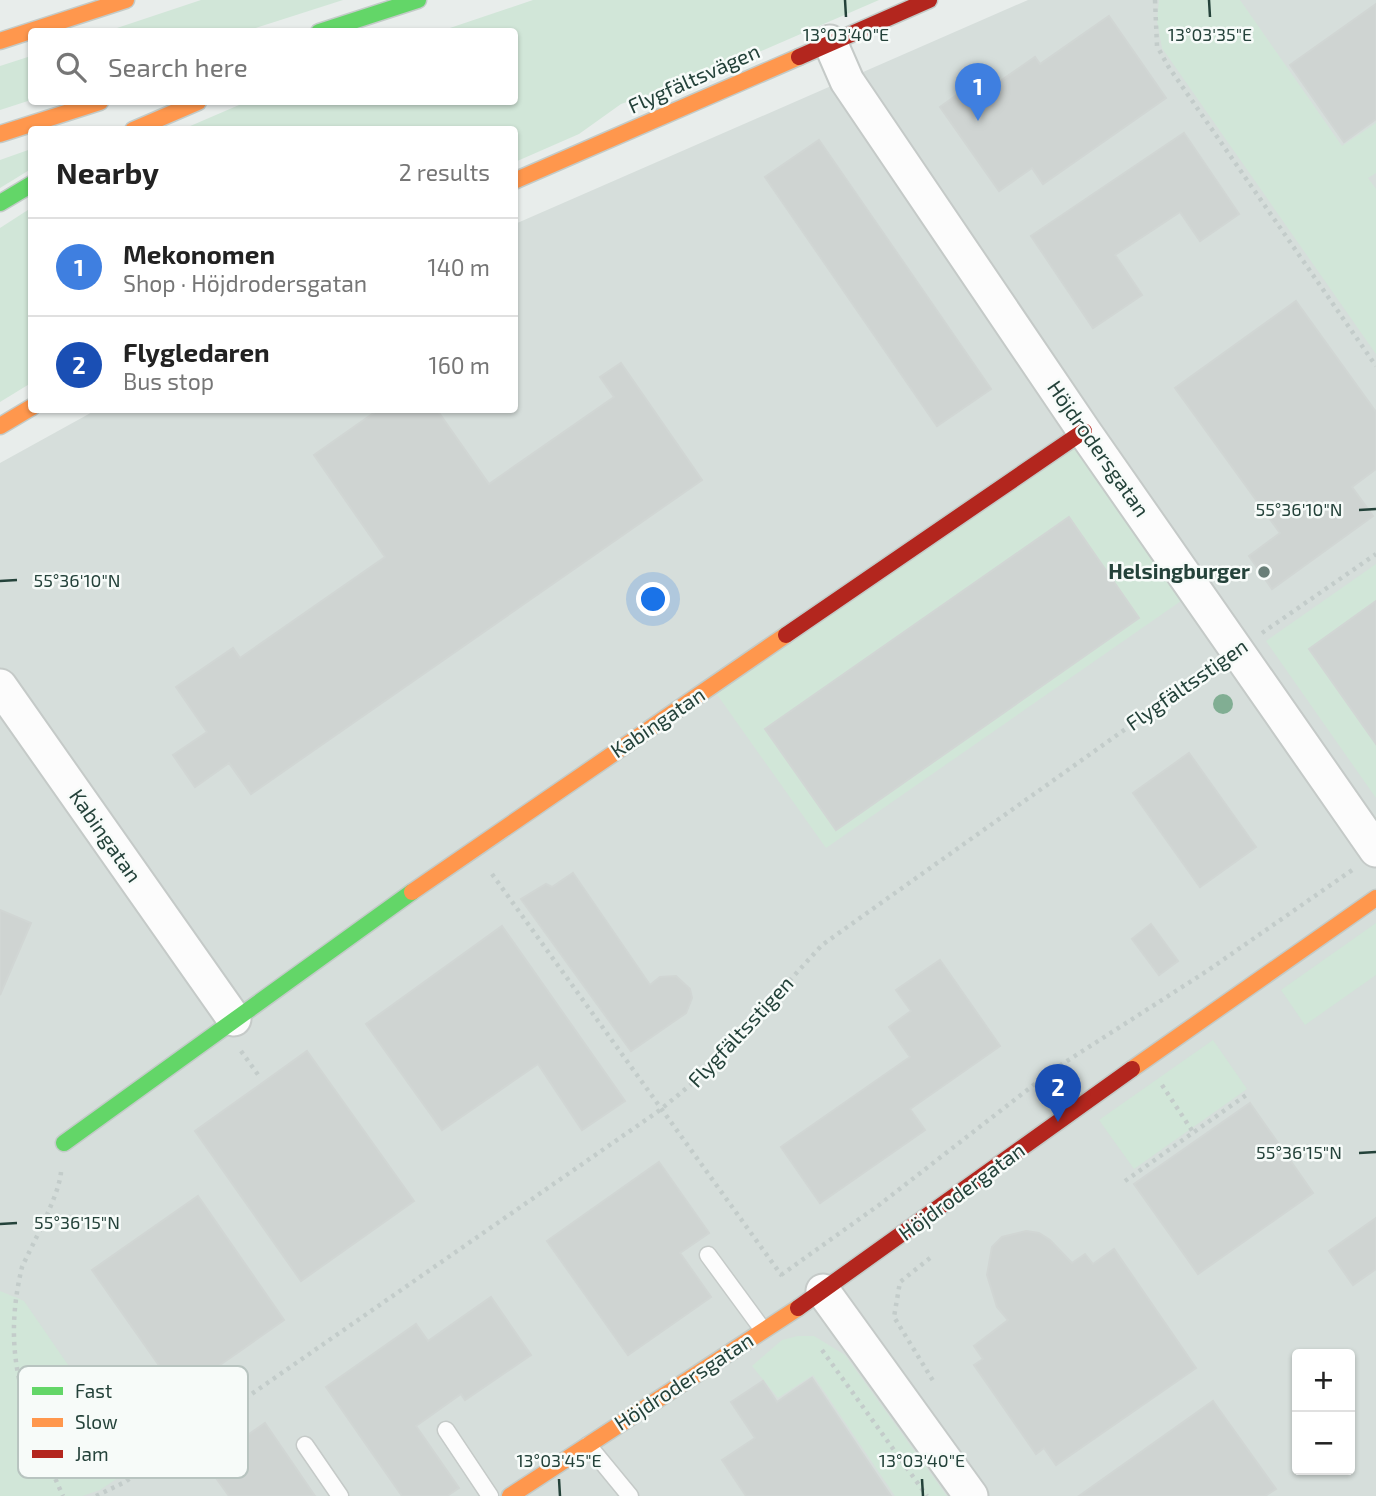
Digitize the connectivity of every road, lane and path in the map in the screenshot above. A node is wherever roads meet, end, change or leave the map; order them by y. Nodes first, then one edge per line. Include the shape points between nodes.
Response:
1 (126, 0) edge
2 (929, 0) edge
3 (1155, 0) edge
4 (424, 3) edge
5 (40, 28) edge
6 (333, 28) edge
7 (379, 28) edge
8 (28, 32) edge
9 (0, 41) edge
10 (830, 42) junction
11 (91, 105) edge
12 (191, 105) edge
13 (142, 126) edge
14 (0, 134) edge
15 (518, 179) edge
16 (28, 186) edge
17 (0, 203) edge
18 (1376, 366) edge
19 (28, 409) edge
20 (0, 426) edge
21 (1084, 431) junction
22 (1376, 554) edge
23 (1238, 649) junction
24 (0, 687) edge
25 (476, 850) junction
26 (1371, 855) edge
27 (1376, 898) edge
28 (234, 1019) junction
29 (1053, 1070) junction
30 (1058, 1077) dead end
31 (1172, 1077) dead end
32 (1162, 1084) junction
33 (1150, 1092) dead end
34 (1249, 1093) dead end
35 (660, 1110) junction
36 (1193, 1132) junction
37 (64, 1143) joint
38 (1125, 1181) dead end
39 (708, 1255) dead end
40 (932, 1256) dead end
41 (781, 1275) junction
42 (813, 1298) junction
43 (9, 1306) dead end
44 (763, 1331) junction
45 (822, 1350) dead end
46 (13, 1384) dead end
47 (935, 1384) dead end
48 (18, 1395) edge
49 (248, 1396) edge
50 (446, 1430) dead end
51 (305, 1445) dead end
52 (589, 1445) junction
53 (55, 1478) edge
54 (131, 1478) edge
55 (63, 1496) edge
56 (96, 1496) edge
57 (340, 1496) edge
58 (490, 1496) edge
59 (510, 1496) edge
60 (630, 1496) edge
61 (927, 1496) edge
62 (971, 1496) edge

1 - 5 main road
2 - 10 main road, Flygfältsvägen
3 - 18 path via 1157,46 1168,66
4 - 6 main road
4 - 7 main road
8 - 9 main road
10 - 15 main road, Flygfältsvägen
10 - 21 street, Höjdrodersgatan via 847,81
11 - 14 main road
12 - 13 main road
16 - 17 main road
19 - 20 main road
21 - 23 street, Höjdrodersgatan
21 - 25 main road, Kabingatan
22 - 23 path, Flygfältsstigen
23 - 26 street, Höjdrodersgatan
23 - 35 path, Flygfältsstigen via 822,945 706,1072
24 - 28 street, Kabingatan
25 - 28 main road, Kabingatan
25 - 35 path
26 - 29 path via 1207,971
27 - 42 main road, Höjdrodergatan
28 - 37 main road, Kabingatan
29 - 30 path
29 - 41 path
31 - 32 path
32 - 33 path
32 - 36 path
34 - 36 path
35 - 41 path
35 - 49 path, Flygfältsstigen
36 - 38 path
37 - 43 path via 61,1178
39 - 44 lane
40 - 47 path via 900,1282 894,1317
41 - 42 path
42 - 44 main road, Höjdrodersgatan
42 - 62 street
44 - 52 main road, Höjdrodersgatan
45 - 61 path
46 - 48 path
50 - 58 lane
51 - 57 lane
52 - 59 main road, Höjdrodersgatan
52 - 60 lane
53 - 55 path
54 - 56 path, Flygfältsstigen

